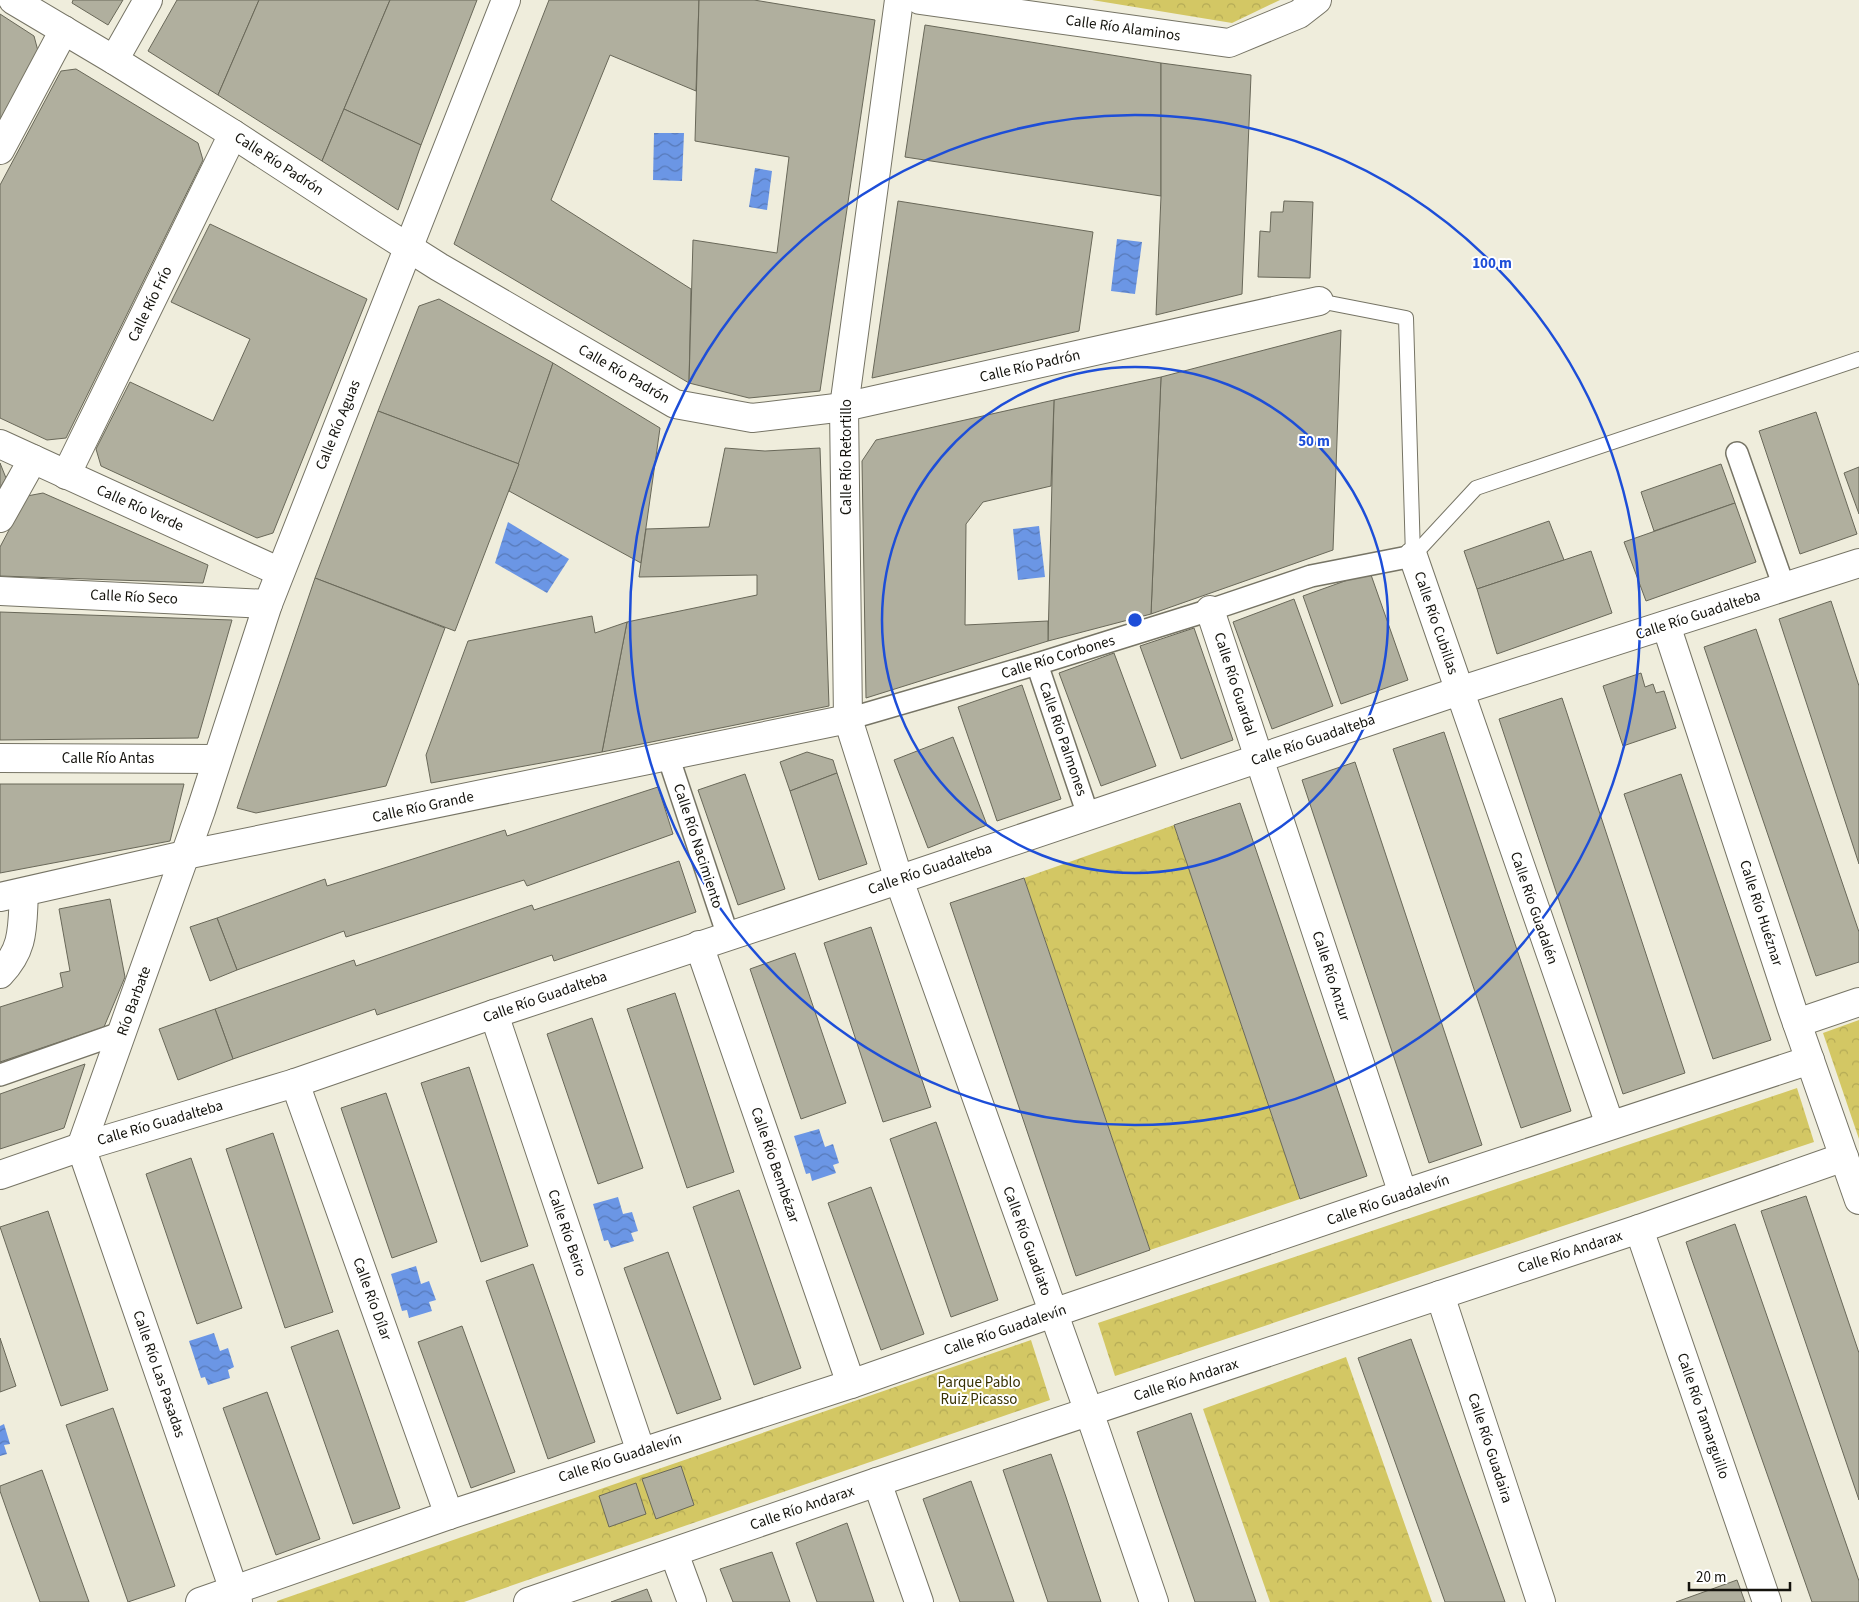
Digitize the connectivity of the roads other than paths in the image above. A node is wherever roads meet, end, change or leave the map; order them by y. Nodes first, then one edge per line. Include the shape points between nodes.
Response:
1 (13, 0) edge
2 (148, 0) edge
3 (506, 0) edge
4 (899, 0) edge
5 (920, 0) edge
6 (1317, 0) edge
7 (64, 30) junction
8 (114, 60) junction
9 (233, 134) junction
10 (0, 150) edge
11 (409, 248) junction
12 (1319, 301) joint
13 (1859, 359) edge
14 (844, 407) junction
15 (0, 444) edge
16 (1737, 452) dead end
17 (33, 459) junction
18 (66, 475) junction
19 (0, 518) edge
20 (1413, 556) junction
21 (1859, 563) edge
22 (280, 572) junction
23 (1784, 587) junction
24 (0, 590) edge
25 (268, 604) junction
26 (1210, 610) junction
27 (1666, 625) junction
28 (1037, 664) junction
29 (1459, 691) junction
30 (848, 719) junction
31 (668, 756) junction
32 (0, 758) edge
33 (216, 758) junction
34 (1259, 758) junction
35 (1088, 815) junction
36 (185, 855) junction
37 (899, 880) junction
38 (12, 895) edge
39 (728, 936) junction
40 (699, 945) junction
41 (0, 974) edge
42 (1859, 1002) edge
43 (494, 1014) junction
44 (1797, 1023) junction
45 (123, 1032) junction
46 (1810, 1060) junction
47 (0, 1075) edge
48 (296, 1083) junction
49 (1610, 1125) junction
50 (81, 1147) junction
51 (1844, 1157) junction
52 (0, 1175) edge
53 (1857, 1189) edge
54 (1403, 1194) junction
55 (1639, 1229) junction
56 (1440, 1295) junction
57 (1053, 1313) junction
58 (851, 1384) junction
59 (1089, 1412) junction
60 (641, 1452) junction
61 (877, 1482) junction
62 (449, 1515) junction
63 (674, 1553) junction
64 (236, 1596) edge
65 (200, 1602) edge
66 (528, 1602) edge
67 (692, 1602) edge
68 (919, 1602) edge
69 (1154, 1602) edge
70 (1541, 1602) edge
71 (1767, 1602) edge

1 - 7 street, Calle Río Padrón
2 - 8 street
3 - 11 street, Calle Río Aguas
4 - 14 street, Calle Río Retortillo
5 - 6 street, Calle Río Alaminos via 1229,42 1299,14
7 - 8 street, Calle Río Padrón
7 - 10 street
8 - 9 street, Calle Río Padrón
9 - 11 street, Calle Río Padrón
9 - 18 street, Calle Río Frío
11 - 14 street, Calle Río Padrón via 675,404 752,418
11 - 22 street, Calle Río Aguas
12 - 14 street, Calle Río Padrón
12 - 20 lane via 1406,318
13 - 20 lane via 1476,488
14 - 30 street, Calle Río Retortillo
15 - 17 street, Calle Río Verde
16 - 23 street
17 - 18 street, Calle Río Verde
17 - 19 street
18 - 22 street, Calle Río Verde
20 - 26 street, Calle Río Corbones via 1311,576
20 - 29 street, Calle Río Cubillas
21 - 23 street, Calle Río Guadalteba
22 - 25 street, Calle Río Aguas
23 - 27 street, Calle Río Guadalteba
24 - 25 street, Calle Río Seco
25 - 33 street, Calle Río Aguas
26 - 28 street, Calle Río Corbones
26 - 34 street, Calle Río Guardal
27 - 29 street, Calle Río Guadalteba
27 - 44 street, Calle Río Huéznar
28 - 30 street, Calle Río Corbones
28 - 35 street, Calle Río Palmones
29 - 34 street, Calle Río Guadalteba
29 - 49 street, Calle Río Guadalén
30 - 31 street, Calle Río Grande
30 - 37 street, Calle Río Retortillo
31 - 36 street, Calle Río Grande
31 - 39 street, Calle Río Nacimiento
32 - 33 street, Calle Río Antas
33 - 36 street, Calle Río Aguas
34 - 35 street, Calle Río Guadalteba
34 - 54 street, Calle Río Anzur
35 - 37 street, Calle Río Guadalteba
36 - 38 street, Calle Río Grande
36 - 45 street, Río Barbate
37 - 39 street, Calle Río Guadalteba
37 - 57 street, Calle Río Guadiato
38 - 41 street via 20,947 10,965
39 - 40 street, Calle Río Guadalteba
40 - 43 street, Calle Río Guadalteba
40 - 58 street, Calle Río Bembézar
42 - 44 street
43 - 48 street, Calle Río Guadalteba
43 - 60 street, Calle Río Beiro
44 - 46 street, Calle Río Huéznar
45 - 47 street
45 - 50 street, Río Barbate
46 - 49 street, Calle Río Guadalevín
46 - 51 street, Calle Río Huéznar
48 - 50 street, Calle Río Guadalteba
48 - 62 street, Calle Río Dílar
49 - 54 street, Calle Río Guadalevín
50 - 52 street, Calle Río Guadalteba
50 - 64 street, Calle Río Las Pasadas
51 - 53 street, Calle Río Huéznar
51 - 55 street, Calle Río Andarax
54 - 57 street, Calle Río Guadalevín
55 - 56 street, Calle Río Andarax
55 - 71 street, Calle Río Tamarguillo
56 - 59 street, Calle Río Andarax
56 - 70 street, Calle Río Guadaira
57 - 58 street, Calle Río Guadalevín
57 - 59 street, Calle Río Guadiato
58 - 60 street, Calle Río Guadalevín
59 - 61 street, Calle Río Andarax
59 - 69 street, Calle Río Guadiato
60 - 62 street, Calle Río Guadalevín
61 - 63 street, Calle Río Andarax
61 - 68 street
62 - 64 street, Calle Río Guadalevín
63 - 66 street, Calle Río Andarax
63 - 67 street
64 - 65 street, Calle Río Guadalevín

